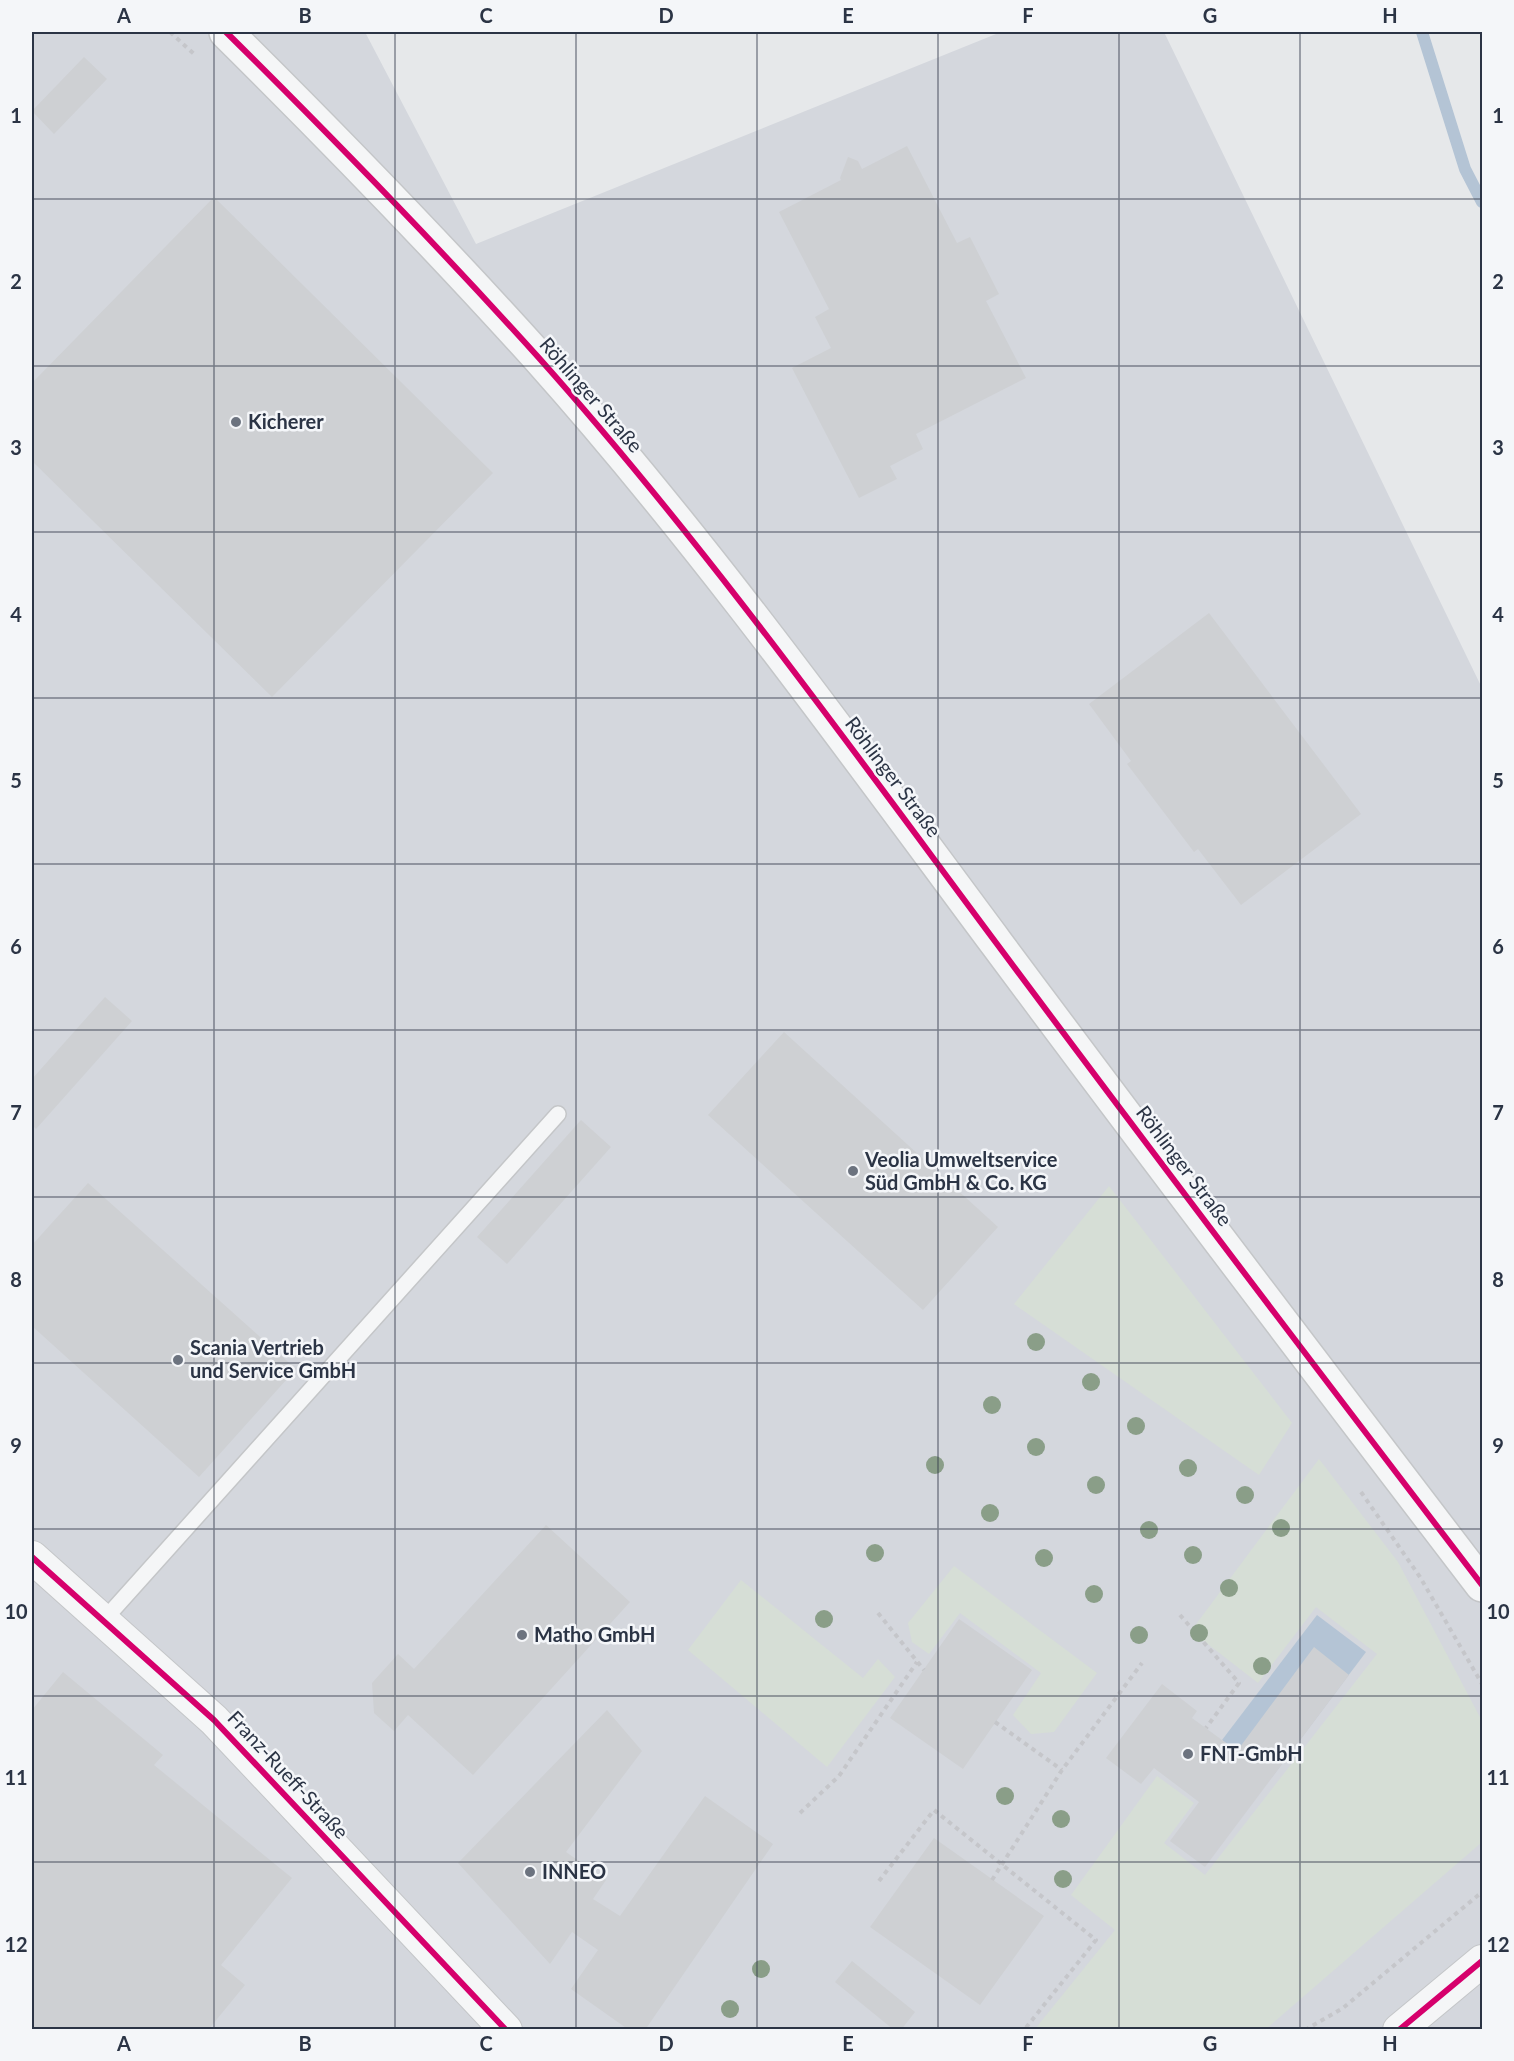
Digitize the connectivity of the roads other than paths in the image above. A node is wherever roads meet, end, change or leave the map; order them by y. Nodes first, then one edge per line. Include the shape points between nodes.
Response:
1 (226, 32) edge
2 (558, 1114) dead end
3 (32, 1557) edge
4 (1482, 1585) edge
5 (103, 1621) junction
6 (1482, 1961) edge
7 (506, 2030) edge
8 (1399, 2030) edge

1 - 4 street, Röhlinger Straße via 327,132 540,359 658,499 797,675 1122,1112
2 - 5 lane
3 - 5 street, Franz-Rueff-Straße
5 - 7 street, Franz-Rueff-Straße via 214,1720
6 - 8 street

